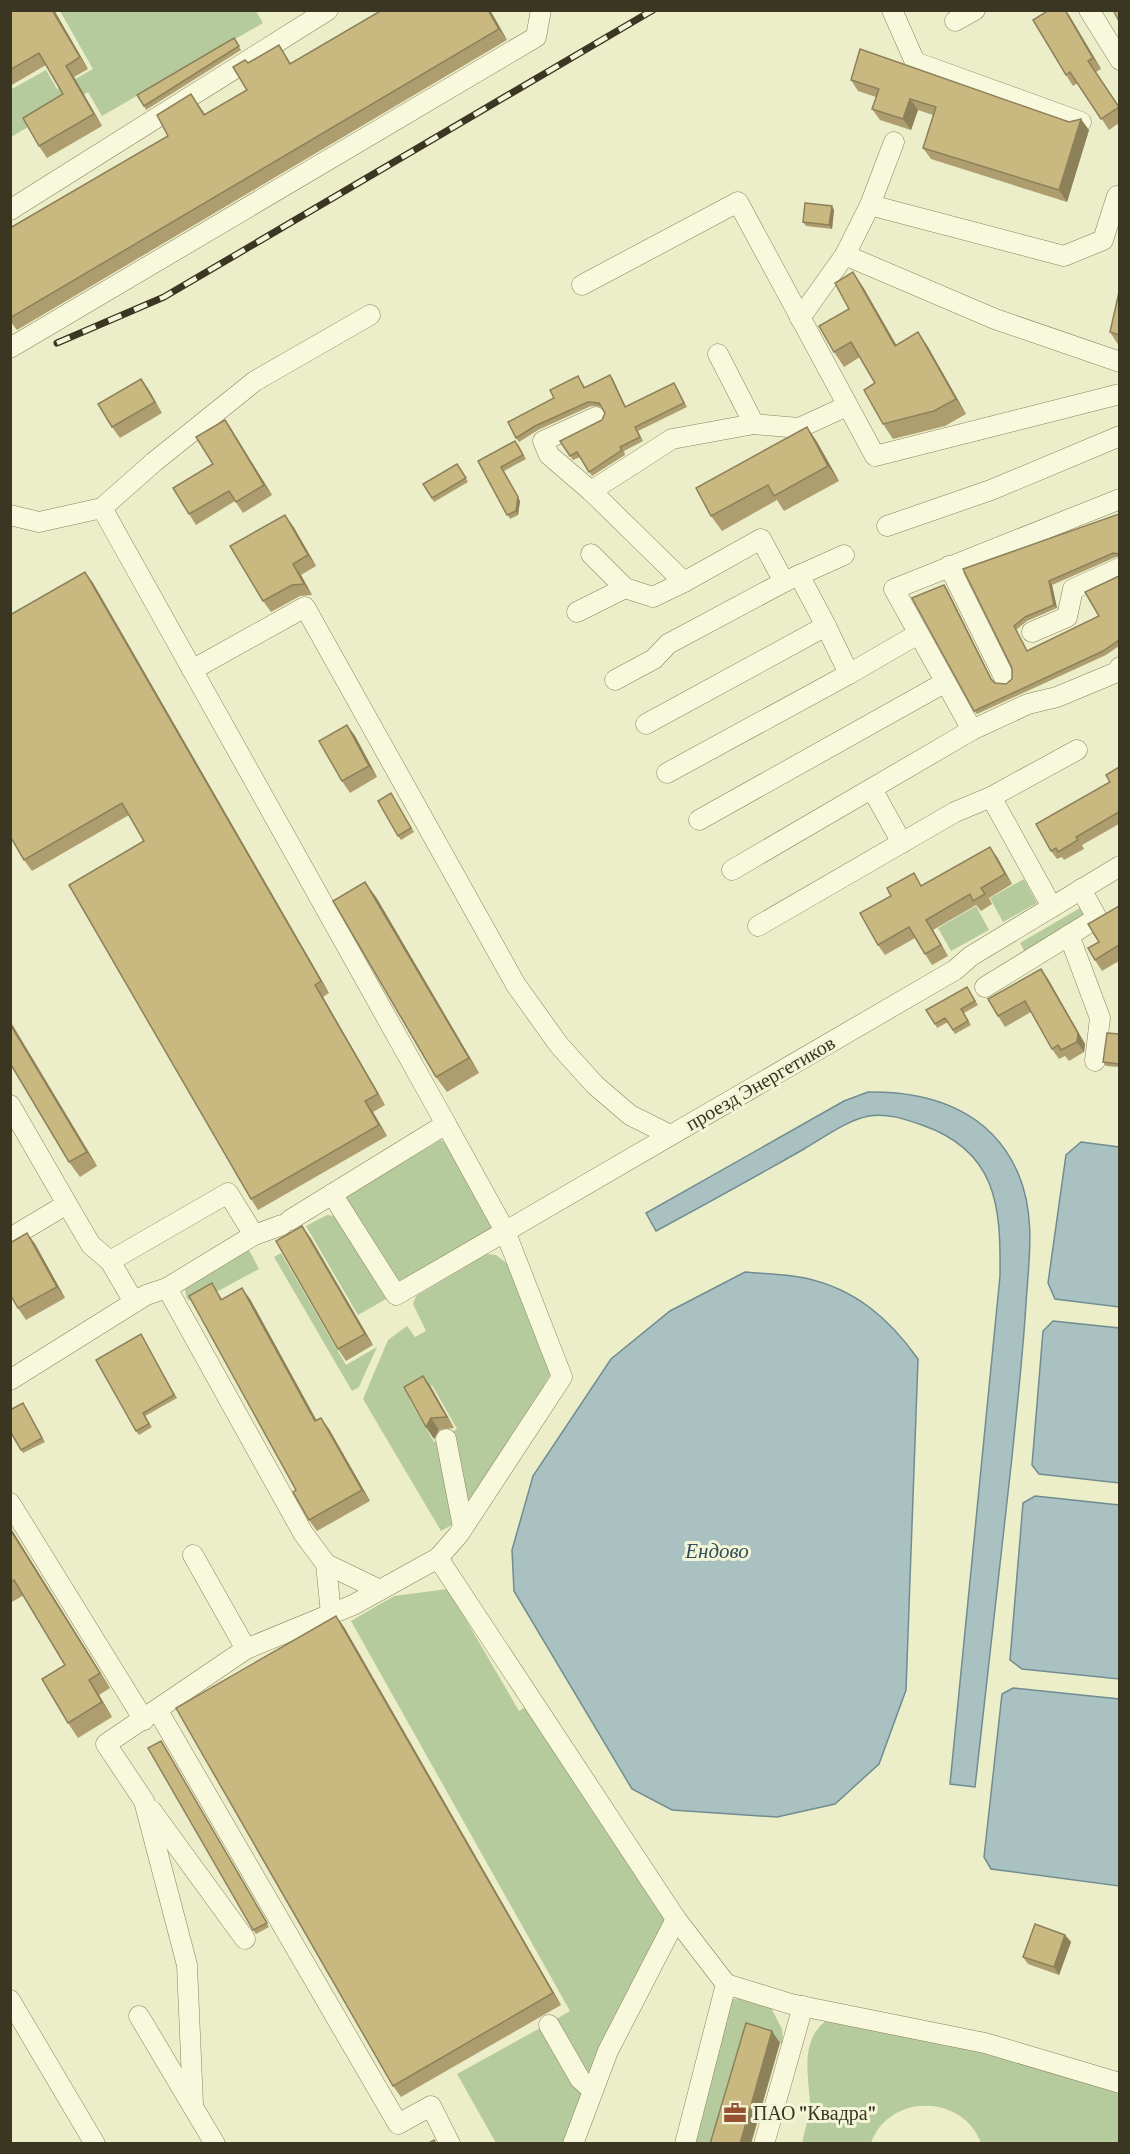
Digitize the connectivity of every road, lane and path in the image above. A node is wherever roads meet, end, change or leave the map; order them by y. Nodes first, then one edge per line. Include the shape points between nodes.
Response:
1 (328, 10) edge
2 (541, 10) edge
3 (892, 10) edge
4 (975, 10) edge
5 (1089, 10) edge
6 (955, 21) dead end
7 (1119, 60) edge
8 (1081, 122) edge
9 (894, 142) dead end
10 (1119, 197) edge
11 (870, 205) junction
12 (10, 210) edge
13 (845, 255) junction
14 (582, 285) dead end
15 (370, 315) dead end
16 (800, 318) junction
17 (10, 348) edge
18 (718, 354) dead end
19 (1119, 362) edge
20 (1119, 394) edge
21 (847, 406) junction
22 (596, 417) dead end
23 (754, 424) junction
24 (1119, 436) edge
25 (591, 491) junction
26 (1119, 500) edge
27 (102, 508) junction
28 (10, 515) edge
29 (887, 526) dead end
30 (591, 554) dead end
31 (844, 555) dead end
32 (948, 566) junction
33 (1119, 568) edge
34 (792, 579) junction
35 (684, 582) junction
36 (625, 588) junction
37 (577, 612) dead end
38 (826, 626) junction
39 (1032, 632) dead end
40 (918, 634) junction
41 (1119, 667) edge
42 (192, 670) junction
43 (849, 674) junction
44 (1004, 677) dead end
45 (615, 680) dead end
46 (944, 682) junction
47 (646, 724) dead end
48 (972, 730) junction
49 (1077, 750) dead end
50 (667, 773) dead end
51 (872, 789) junction
52 (991, 797) junction
53 (699, 820) dead end
54 (902, 843) junction
55 (1119, 866) edge
56 (732, 870) dead end
57 (1081, 889) junction
58 (1052, 907) junction
59 (758, 926) dead end
60 (1069, 935) junction
61 (985, 987) dead end
62 (1095, 1061) dead end
63 (10, 1105) edge
64 (446, 1124) junction
65 (670, 1135) junction
66 (332, 1194) junction
67 (67, 1204) junction
68 (505, 1231) junction
69 (254, 1235) junction
70 (10, 1238) edge
71 (110, 1261) junction
72 (167, 1288) junction
73 (134, 1302) junction
74 (10, 1380) edge
75 (446, 1439) dead end
76 (10, 1503) edge
77 (463, 1527) junction
78 (193, 1555) dead end
79 (438, 1558) junction
80 (326, 1564) junction
81 (380, 1590) junction
82 (331, 1614) junction
83 (246, 1649) junction
84 (151, 1716) junction
85 (144, 1801) junction
86 (676, 1919) junction
87 (245, 1938) dead end
88 (726, 1984) junction
89 (10, 2000) edge
90 (803, 2006) junction
91 (139, 2016) dead end
92 (549, 2025) dead end
93 (1119, 2084) edge
94 (592, 2090) junction
95 (193, 2104) junction
96 (95, 2144) edge
97 (215, 2144) edge
98 (450, 2144) edge
99 (573, 2144) edge
100 (685, 2144) edge
101 (764, 2144) edge

1 - 12 street
2 - 17 street via 536,38
3 - 8 street via 915,62
4 - 6 street
5 - 7 street
9 - 11 street
10 - 11 street via 1103,240 1064,256
11 - 13 street
13 - 16 street
13 - 19 street via 995,319
14 - 16 street via 738,202
15 - 27 street via 255,381
16 - 21 street
18 - 23 street
20 - 21 street via 874,456
21 - 23 street via 798,428
22 - 25 street via 543,441 549,455
23 - 25 street via 672,439
24 - 29 street via 991,490
25 - 35 street
26 - 32 street
27 - 28 street via 39,522
27 - 42 street
30 - 36 street
31 - 34 street
32 - 40 street via 894,590
32 - 44 street
33 - 39 street via 1073,589 1067,617
34 - 35 street via 761,539
34 - 38 street
34 - 45 street via 668,644 654,659
35 - 36 street via 653,597
36 - 37 street
38 - 43 street
38 - 47 street
40 - 43 street
40 - 46 street
41 - 48 street via 1117,672 1057,697 1028,704
42 - 64 street
42 - 65 street via 304,607 516,985 559,1045 595,1085 630,1114
43 - 50 street
46 - 48 street
46 - 53 street
48 - 51 street
49 - 52 street
51 - 54 street
51 - 56 street
52 - 54 street
52 - 58 street
54 - 59 street
55 - 57 street, проезд Энергетиков
57 - 58 street, проезд Энергетиков
57 - 60 street via 1097,918
58 - 65 street, проезд Энергетиков via 971,956 955,970
60 - 61 street
60 - 62 street via 1100,1018
63 - 67 street
64 - 66 street
64 - 68 street
65 - 68 street, проезд Энергетиков
66 - 68 street, проезд Энергетиков via 396,1295
66 - 69 street via 286,1222
67 - 70 street
67 - 71 street via 91,1245
68 - 77 street via 562,1377
69 - 71 street via 228,1192
69 - 72 street
71 - 73 street
72 - 73 street
72 - 80 street via 303,1533
73 - 74 street
75 - 77 street
76 - 84 street
77 - 79 street
78 - 83 street
79 - 81 street
79 - 86 street
80 - 81 street
80 - 82 street
81 - 82 street
82 - 83 street
83 - 84 street
84 - 85 street via 106,1744
84 - 98 street via 398,2124 431,2106
85 - 87 street
85 - 95 street via 187,1965
86 - 88 street
86 - 94 street
88 - 90 street
88 - 100 street
89 - 96 street
90 - 93 street via 985,2043
90 - 101 street
91 - 95 street
92 - 94 street via 580,2079
94 - 99 street
95 - 97 street

